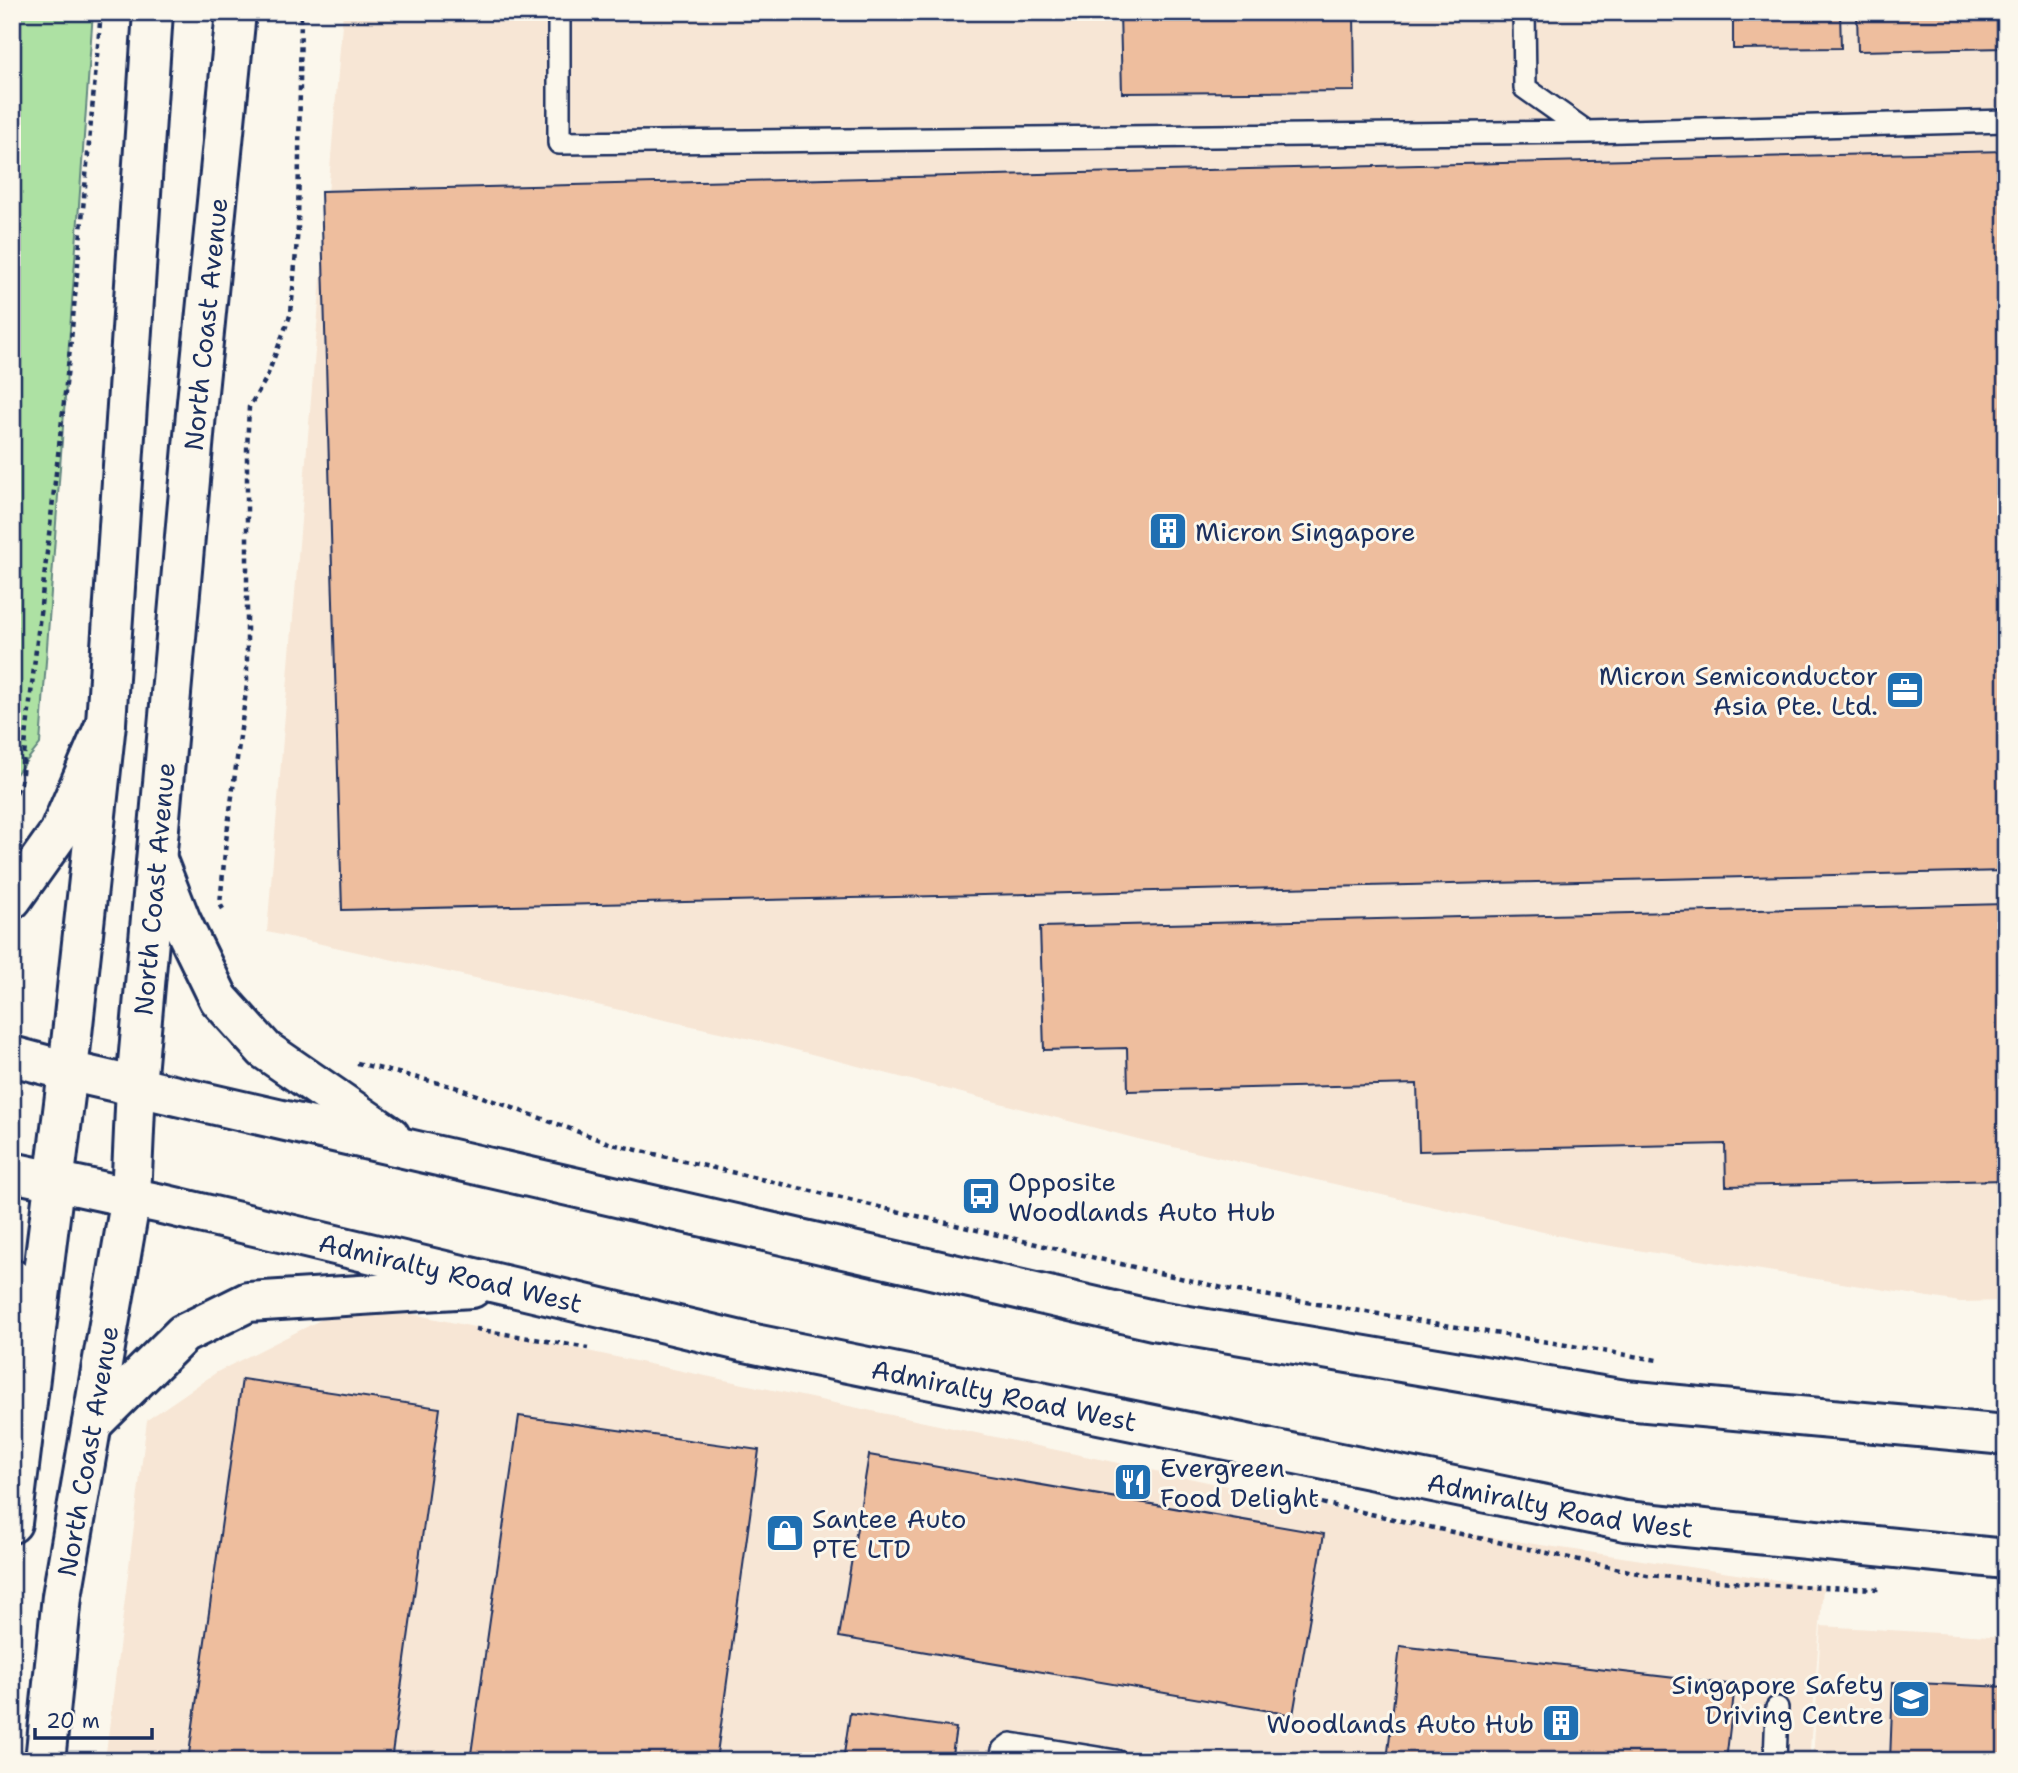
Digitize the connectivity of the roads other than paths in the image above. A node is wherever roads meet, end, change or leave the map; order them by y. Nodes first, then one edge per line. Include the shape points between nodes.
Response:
1 (153, 12) edge
2 (236, 12) edge
3 (559, 12) edge
4 (1524, 12) edge
5 (2006, 121) edge
6 (1587, 132) junction
7 (106, 723) junction
8 (157, 860) junction
9 (12, 899) edge
10 (12, 1056) edge
11 (68, 1071) junction
12 (136, 1086) junction
13 (406, 1147) junction
14 (12, 1172) edge
15 (56, 1181) junction
16 (131, 1196) junction
17 (12, 1279) edge
18 (512, 1286) junction
19 (33, 1345) junction
20 (92, 1424) junction
21 (2006, 1435) edge
22 (12, 1523) edge
23 (2006, 1559) edge
24 (1777, 1708) dead end
25 (45, 1761) edge
26 (1001, 1761) edge
27 (1116, 1761) edge
28 (1775, 1761) edge

1 - 7 main road
2 - 8 main road, North Coast Avenue
3 - 6 lane via 559,143
4 - 6 lane via 1525,88
5 - 6 lane
7 - 9 main road via 59,833
7 - 11 main road
8 - 12 main road, North Coast Avenue
8 - 13 main road via 180,921 219,999 265,1050
10 - 11 main road
11 - 12 main road
11 - 15 main road
12 - 13 main road
12 - 16 main road, North Coast Avenue
13 - 21 main road via 1153,1320 1625,1400
14 - 15 main road, Admiralty Road West
15 - 16 main road, Admiralty Road West
15 - 19 main road
16 - 18 main road, Admiralty Road West
16 - 20 main road, North Coast Avenue
17 - 19 main road
18 - 20 main road via 248,1302 183,1334
18 - 23 main road, Admiralty Road West via 745,1342 1625,1521
19 - 22 main road
20 - 25 main road, North Coast Avenue via 62,1597
24 - 28 lane
26 - 27 lane via 1003,1750 1011,1744

